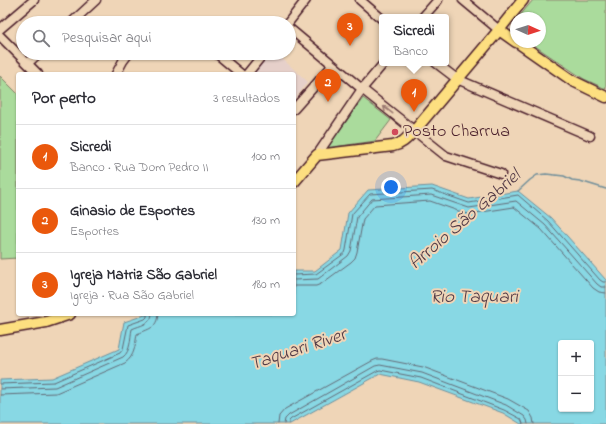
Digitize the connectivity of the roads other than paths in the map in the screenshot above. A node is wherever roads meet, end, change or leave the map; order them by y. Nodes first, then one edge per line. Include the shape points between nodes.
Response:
1 (34, 0) edge
2 (96, 0) edge
3 (306, 0) edge
4 (360, 0) edge
5 (438, 0) edge
6 (463, 0) edge
7 (523, 0) edge
8 (426, 14) edge
9 (79, 16) edge
10 (293, 16) edge
11 (379, 16) edge
12 (0, 28) edge
13 (499, 30) junction
14 (296, 34) edge
15 (0, 36) edge
16 (510, 38) edge
17 (525, 48) edge
18 (16, 51) edge
19 (25, 60) edge
20 (31, 60) edge
21 (123, 60) edge
22 (224, 60) edge
23 (258, 60) edge
24 (28, 63) junction
25 (333, 65) junction
26 (381, 66) edge
27 (440, 66) edge
28 (36, 72) edge
29 (117, 72) edge
30 (239, 72) edge
31 (249, 72) edge
32 (457, 79) junction
33 (362, 89) junction
34 (606, 97) edge
35 (296, 107) edge
36 (415, 130) junction
37 (590, 136) dead end
38 (317, 154) junction
39 (501, 174) dead end
40 (296, 180) edge
41 (64, 316) edge
42 (0, 330) edge

1 - 12 street
2 - 9 street
3 - 10 street
4 - 11 street
5 - 8 street
6 - 13 street
7 - 13 main road
13 - 16 main road
13 - 32 main road
14 - 25 street
15 - 18 street
17 - 34 main road via 573,81
19 - 24 street
20 - 24 street
21 - 29 street
22 - 30 street
23 - 31 street
24 - 28 street
25 - 33 street
25 - 35 street
26 - 33 street
27 - 32 street
32 - 36 main road
32 - 37 street
36 -> 33 street
33 - 38 street
36 - 38 main road via 399,144
36 - 39 street via 446,156
38 - 40 main road
41 - 42 main road via 46,322

